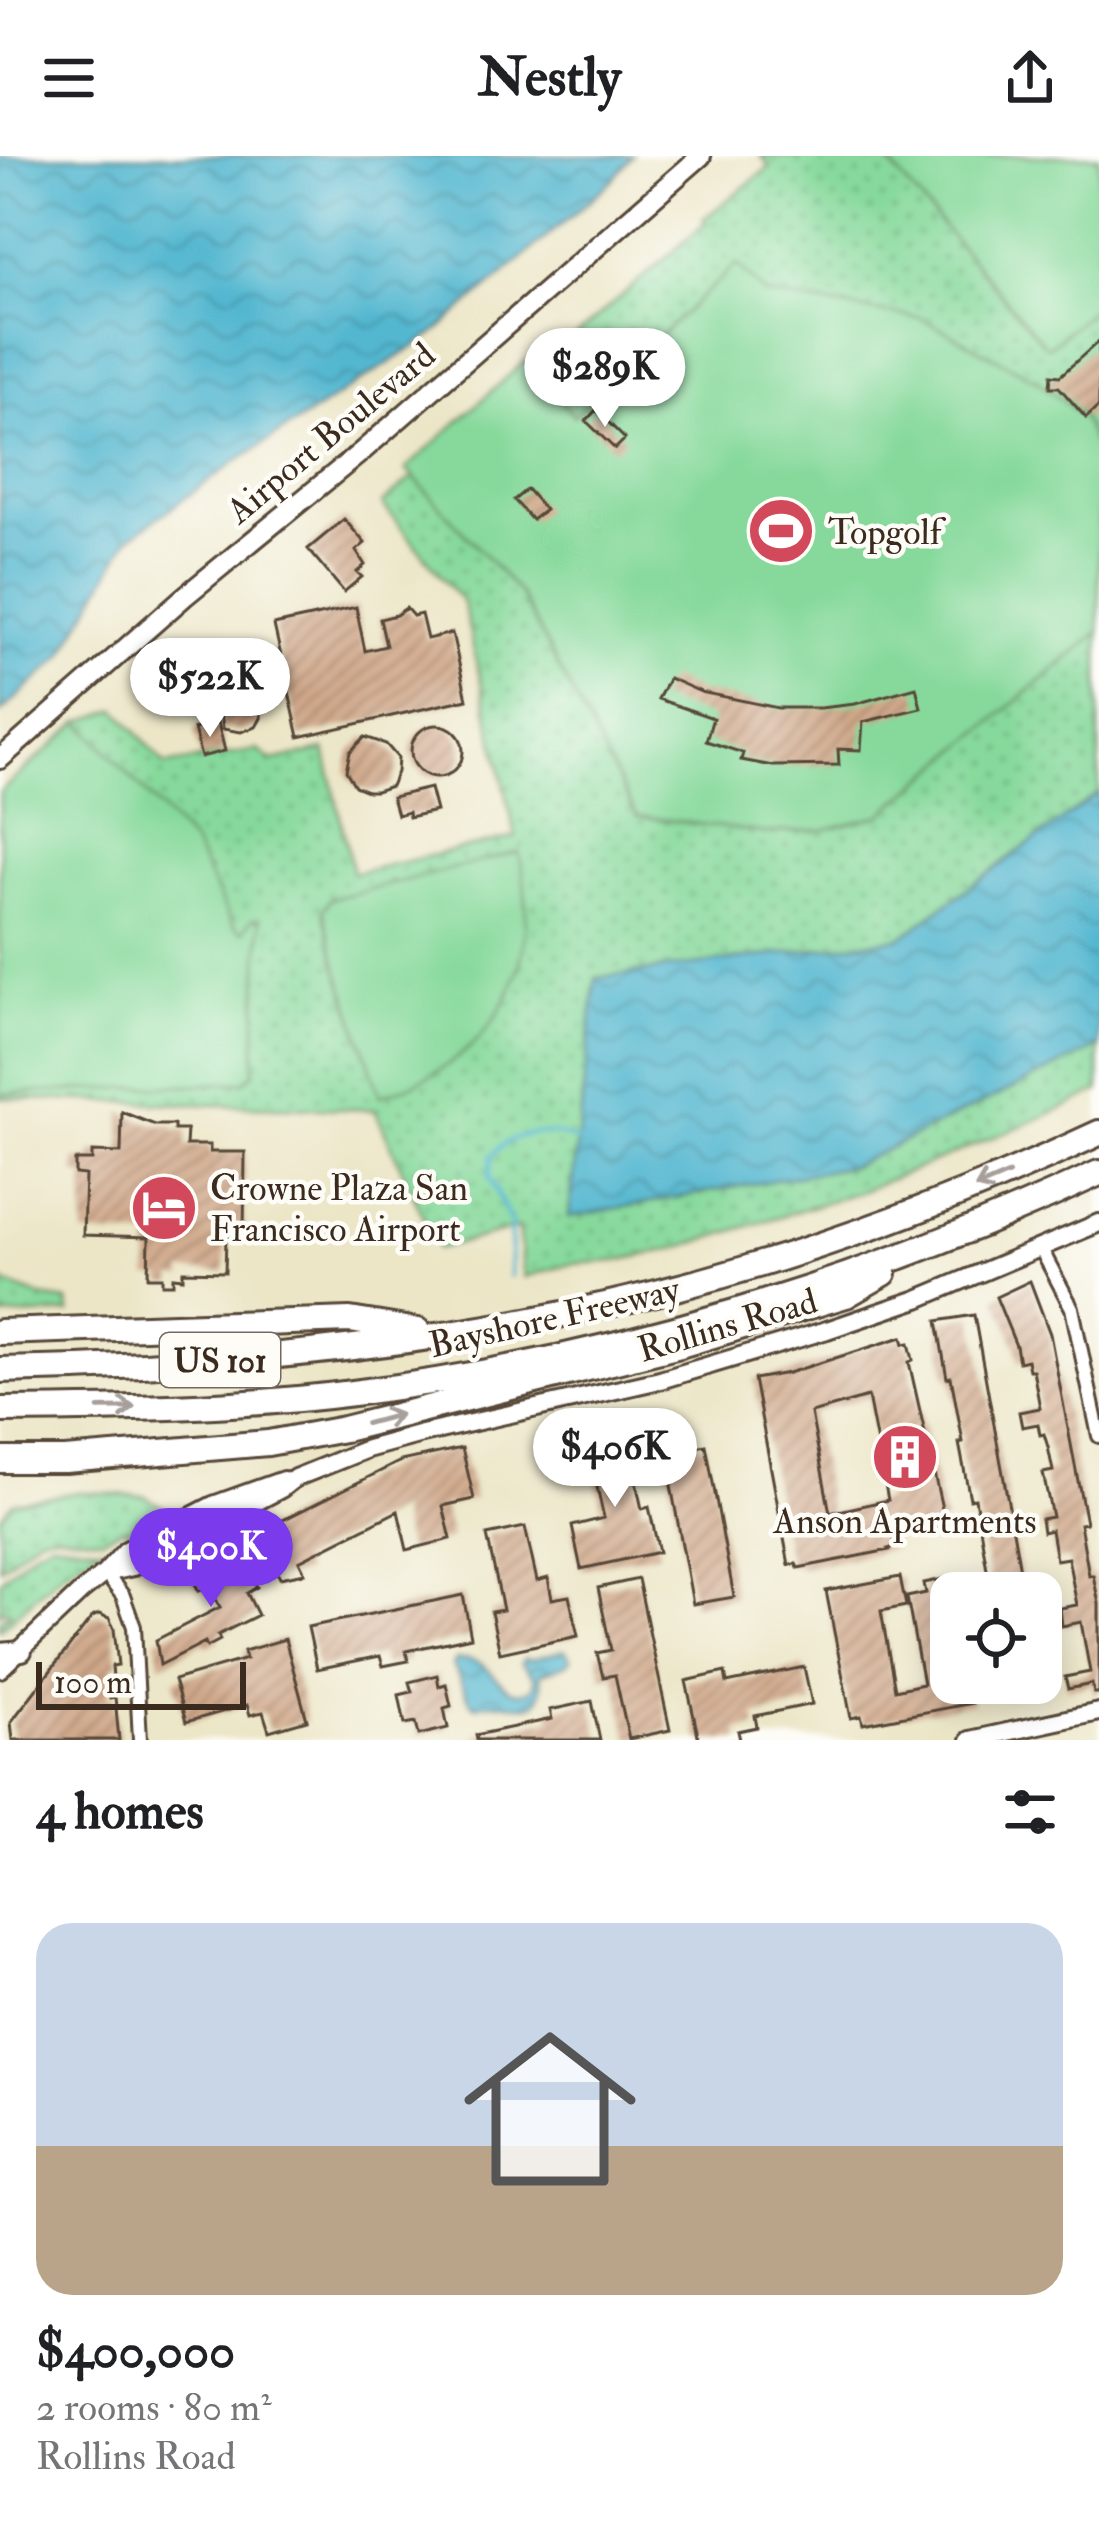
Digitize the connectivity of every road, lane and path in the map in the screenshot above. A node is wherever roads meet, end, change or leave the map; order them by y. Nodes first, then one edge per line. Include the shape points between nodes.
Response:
1 (701, 156) edge
2 (0, 759) edge
3 (1099, 1133) edge
4 (1099, 1173) edge
5 (1099, 1223) edge
6 (938, 1242) junction
7 (1041, 1249) junction
8 (0, 1332) edge
9 (438, 1335) junction
10 (0, 1370) edge
11 (1095, 1391) edge
12 (0, 1410) edge
13 (1099, 1436) edge
14 (0, 1460) edge
15 (105, 1573) junction
16 (22, 1651) junction
17 (0, 1653) edge
18 (0, 1669) edge
19 (1099, 1712) edge
20 (140, 1740) edge
21 (970, 1740) edge

1 - 2 main road, Airport Boulevard
3 -> 9 highway, Bayshore Freeway / US 101 via 928,1207 758,1264 564,1314
4 - 6 highway, Bayshore Freeway / US 101
5 - 7 street, Rollins Road
12 -> 6 highway, Bayshore Freeway / US 101 via 274,1401 473,1374 708,1318
14 -> 6 highway via 316,1434 680,1346 846,1295
7 - 11 street via 1072,1308
7 - 15 street, Rollins Road via 918,1300 737,1358 335,1460 133,1567
8 - 9 highway via 350,1320
9 - 10 highway, Bayshore Freeway / US 101 via 205,1362
11 - 13 street
15 - 16 street, Rollins Road
15 - 20 street via 134,1627
16 - 17 main road
16 - 18 street, Rollins Road
19 - 21 street

